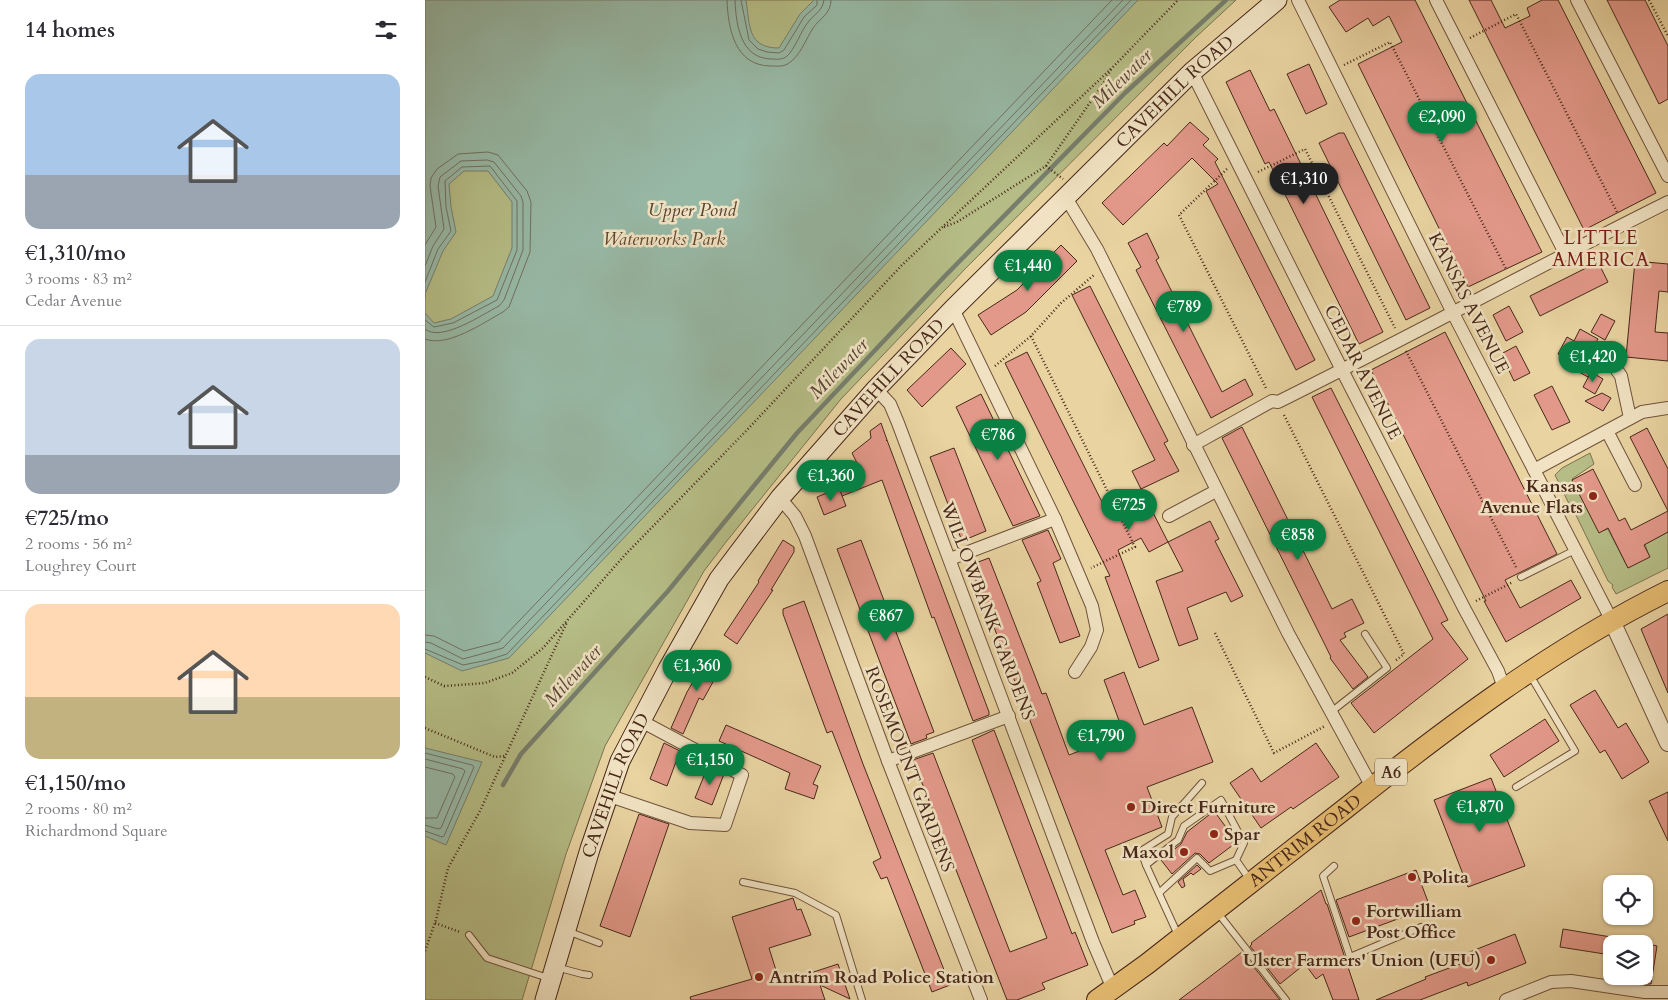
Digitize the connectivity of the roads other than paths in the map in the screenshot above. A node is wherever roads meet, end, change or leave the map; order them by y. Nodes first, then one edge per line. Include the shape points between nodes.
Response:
1 (1277, 0) edge
2 (1298, 0) edge
3 (1436, 0) edge
4 (1577, 0) edge
5 (1192, 72) junction
6 (1668, 176) edge
7 (1065, 196) junction
8 (1668, 202) edge
9 (1565, 253) junction
10 (953, 309) junction
11 (1453, 313) junction
12 (1612, 363) dead end
13 (1342, 370) junction
14 (876, 389) junction
15 (1668, 408) edge
16 (1630, 418) junction
17 (1607, 430) junction
18 (1193, 445) junction
19 (1534, 470) junction
20 (1635, 485) dead end
21 (1217, 491) junction
22 (780, 498) junction
23 (1169, 516) dead end
24 (1055, 519) junction
25 (1575, 550) junction
26 (950, 559) junction
27 (1521, 577) road end
28 (1668, 591) edge
29 (1612, 620) junction
30 (1365, 634) dead end
31 (1075, 672) dead end
32 (1528, 672) junction
33 (1504, 688) junction
34 (1009, 716) junction
35 (1333, 716) junction
36 (641, 720) junction
37 (1668, 743) edge
38 (888, 762) junction
39 (1202, 783) dead end
40 (1372, 787) junction
41 (1515, 787) dead end
42 (607, 795) junction
43 (1236, 860) junction
44 (1146, 865) junction
45 (1334, 866) dead end
46 (743, 882) dead end
47 (1252, 882) junction
48 (1159, 893) junction
49 (1216, 910) junction
50 (1421, 927) dead end
51 (565, 930) junction
52 (469, 936) road end
53 (1180, 938) junction
54 (599, 943) dead end
55 (553, 973) junction
56 (589, 975) dead end
57 (1668, 992) edge
58 (1105, 995) edge
59 (545, 1000) edge
60 (862, 1000) edge
61 (981, 1000) edge
62 (1286, 1000) edge
63 (1506, 1000) edge

1 - 5 main road, CAVEHILL ROAD
2 - 11 street, KANSAS AVENUE
3 - 9 street
4 - 6 street
5 - 7 main road, CAVEHILL ROAD
5 - 13 street, CEDAR AVENUE
7 - 10 main road, CAVEHILL ROAD
7 - 18 street via 1097,249
8 - 9 street
9 - 11 street
10 - 14 main road, CAVEHILL ROAD
10 - 24 street
11 - 13 street
11 - 19 street, KANSAS AVENUE
12 - 16 street via 1621,376
13 - 18 street
13 - 33 street, CEDAR AVENUE
14 - 22 main road, CAVEHILL ROAD
14 - 26 street, WILLOWBANK GARDENS via 890,404
15 - 16 street via 1642,412
16 - 17 street
17 - 19 street
17 - 20 street
18 - 21 street
19 - 25 street, KANSAS AVENUE
21 - 23 street
21 - 35 street
22 - 36 main road, CAVEHILL ROAD via 719,579
22 - 38 street, ROSEMOUNT GARDENS via 795,516 805,536
24 - 26 street
24 - 31 street via 1093,606 1097,630 1091,647
25 - 27 lane
25 - 29 street, KANSAS AVENUE
26 - 34 street, WILLOWBANK GARDENS
28 - 29 main road, ANTRIM ROAD / A6
29 - 32 main road, ANTRIM ROAD / A6
29 - 37 street
30 - 35 lane via 1387,668
32 - 33 main road, ANTRIM ROAD / A6
32 - 41 lane via 1575,751
33 - 40 main road, ANTRIM ROAD / A6
34 - 38 street
34 - 58 street, WILLOWBANK GARDENS via 1093,942
35 - 40 street
36 - 42 main road, CAVEHILL ROAD
36 - 42 street via 742,775 725,825 690,824
38 - 61 street, ROSEMOUNT GARDENS
39 - 44 lane via 1172,817 1168,834 1141,851
40 - 47 main road, ANTRIM ROAD / A6
42 - 51 main road, CAVEHILL ROAD
43 - 44 lane via 1244,843 1221,800 1184,826 1178,840
43 - 47 lane
43 - 48 lane via 1210,871 1197,858
44 - 48 lane
45 - 50 lane via 1323,876 1350,958
46 - 60 lane via 795,893 836,915
47 - 49 main road, ANTRIM ROAD / A6
48 - 53 lane
49 - 53 main road, ANTRIM ROAD / A6
49 - 62 lane
51 - 54 lane
51 - 55 main road, CAVEHILL ROAD
52 - 55 lane via 487,958
53 - 58 main road, ANTRIM ROAD / A6
55 - 56 lane
55 - 59 main road, CAVEHILL ROAD
57 - 63 street via 1645,992 1571,981 1551,982

